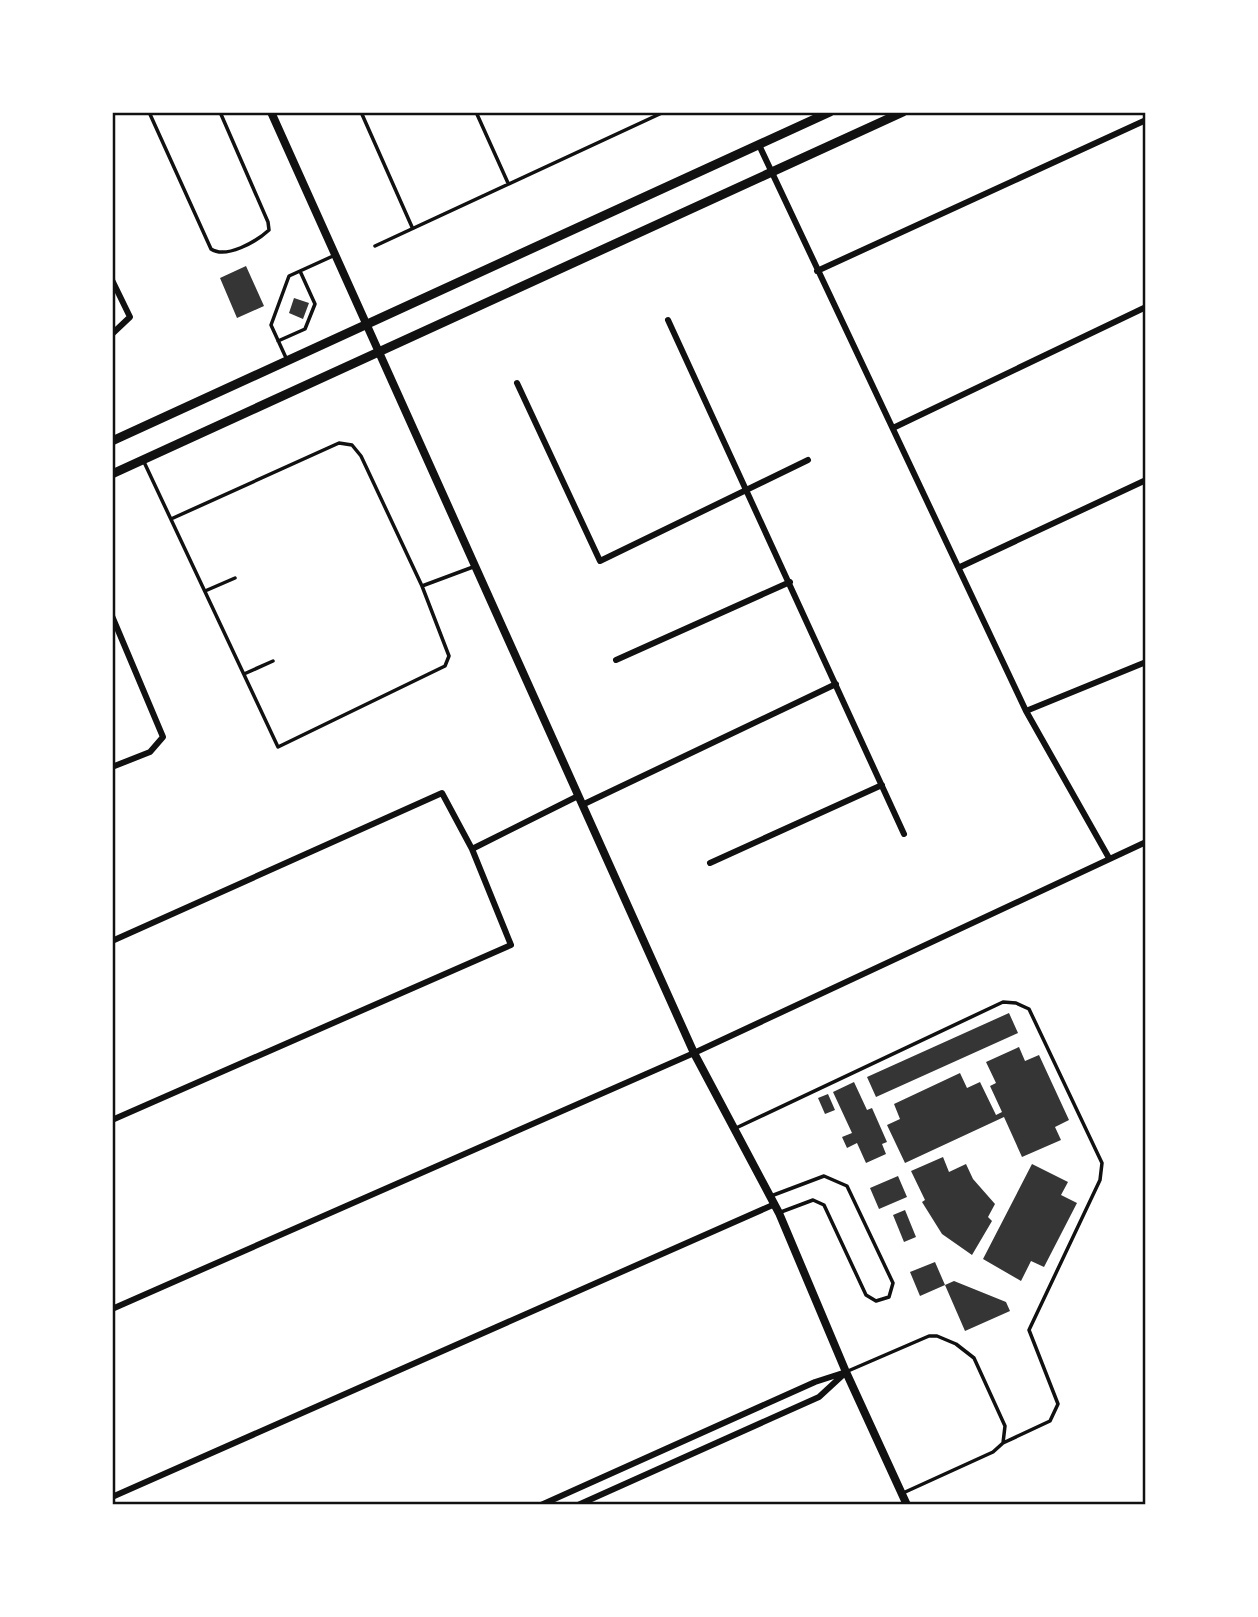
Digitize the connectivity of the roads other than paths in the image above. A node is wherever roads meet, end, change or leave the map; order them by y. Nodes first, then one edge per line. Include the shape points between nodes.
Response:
1 (149, 112) edge
2 (220, 112) edge
3 (271, 112) edge
4 (361, 112) edge
5 (476, 112) edge
6 (662, 112) edge
7 (830, 112) edge
8 (903, 112) edge
9 (1146, 120) edge
10 (759, 145) junction
11 (771, 173) junction
12 (508, 183) junction
13 (412, 227) junction
14 (375, 246) dead end
15 (335, 256) junction
16 (300, 271) junction
17 (817, 271) junction
18 (112, 280) edge
19 (1146, 307) edge
20 (667, 320) dead end
21 (366, 327) junction
22 (112, 334) edge
23 (278, 341) junction
24 (379, 354) junction
25 (288, 362) junction
26 (517, 383) dead end
27 (893, 428) junction
28 (112, 441) edge
29 (143, 460) junction
30 (808, 460) dead end
31 (112, 474) edge
32 (1146, 480) edge
33 (746, 490) junction
34 (171, 519) junction
35 (960, 566) junction
36 (473, 567) junction
37 (235, 578) dead end
38 (790, 582) junction
39 (422, 586) junction
40 (205, 591) junction
41 (112, 616) edge
42 (615, 660) dead end
43 (272, 661) dead end
44 (1146, 662) edge
45 (244, 674) junction
46 (836, 684) junction
47 (1026, 711) junction
48 (112, 767) edge
49 (882, 785) junction
50 (578, 796) junction
51 (582, 806) junction
52 (904, 835) dead end
53 (1146, 842) edge
54 (472, 849) junction
55 (1109, 858) junction
56 (710, 863) dead end
57 (112, 941) edge
58 (694, 1053) junction
59 (112, 1120) edge
60 (734, 1129) junction
61 (773, 1200) junction
62 (779, 1213) junction
63 (112, 1309) edge
64 (846, 1372) junction
65 (1003, 1443) junction
66 (901, 1494) junction
67 (112, 1497) edge
68 (541, 1505) edge
69 (578, 1505) edge
70 (907, 1505) edge

1 - 2 lane via 211,249 226,253 269,230
3 - 15 street
4 - 13 lane
5 - 12 lane
6 - 12 lane
7 - 10 main road
8 - 11 main road
9 - 17 street
10 - 11 street
10 - 21 main road
11 - 17 street
11 - 24 main road
12 - 13 lane
13 - 14 lane
15 - 16 lane
15 - 21 street
16 - 23 lane via 289,276 271,325
16 - 23 lane via 315,304 305,329
17 - 27 street
18 - 22 street via 130,317
19 - 27 street
20 - 33 street
21 - 24 street
21 - 25 main road
23 - 25 lane
24 - 29 main road
24 - 36 street
25 - 28 main road
26 - 33 street via 600,561
27 - 35 street
29 - 31 main road
29 - 34 lane
30 - 33 street
32 - 35 street
33 - 38 street
34 - 39 lane via 339,443 352,445
34 - 40 lane
35 - 47 street
36 - 39 lane
36 - 50 street
37 - 40 lane
38 - 42 street
38 - 46 street
39 - 45 lane via 449,656 445,666 278,747
40 - 45 lane
41 - 48 street via 163,737 150,752
43 - 45 lane
44 - 47 street
46 - 49 street
46 - 51 street
47 - 55 street
49 - 52 street
49 - 56 street
50 - 51 street
50 - 54 street
51 - 58 street
53 - 55 street
54 - 57 street via 442,793
54 - 59 street via 511,945
55 - 58 street
58 - 60 street
58 - 63 street
60 - 61 street
60 - 65 lane via 1003,1002 1029,1009 1102,1163 1101,1180 1029,1330 1058,1404 1050,1421
61 - 62 street
61 - 62 lane via 824,1176 847,1186 893,1283 890,1297 876,1301 866,1295 824,1205 813,1200
61 - 67 street
62 - 64 street
64 - 65 lane via 929,1336 956,1344 974,1358 1005,1426
64 - 66 street
64 - 68 street
64 - 69 street via 820,1396
65 - 66 lane
66 - 70 street

